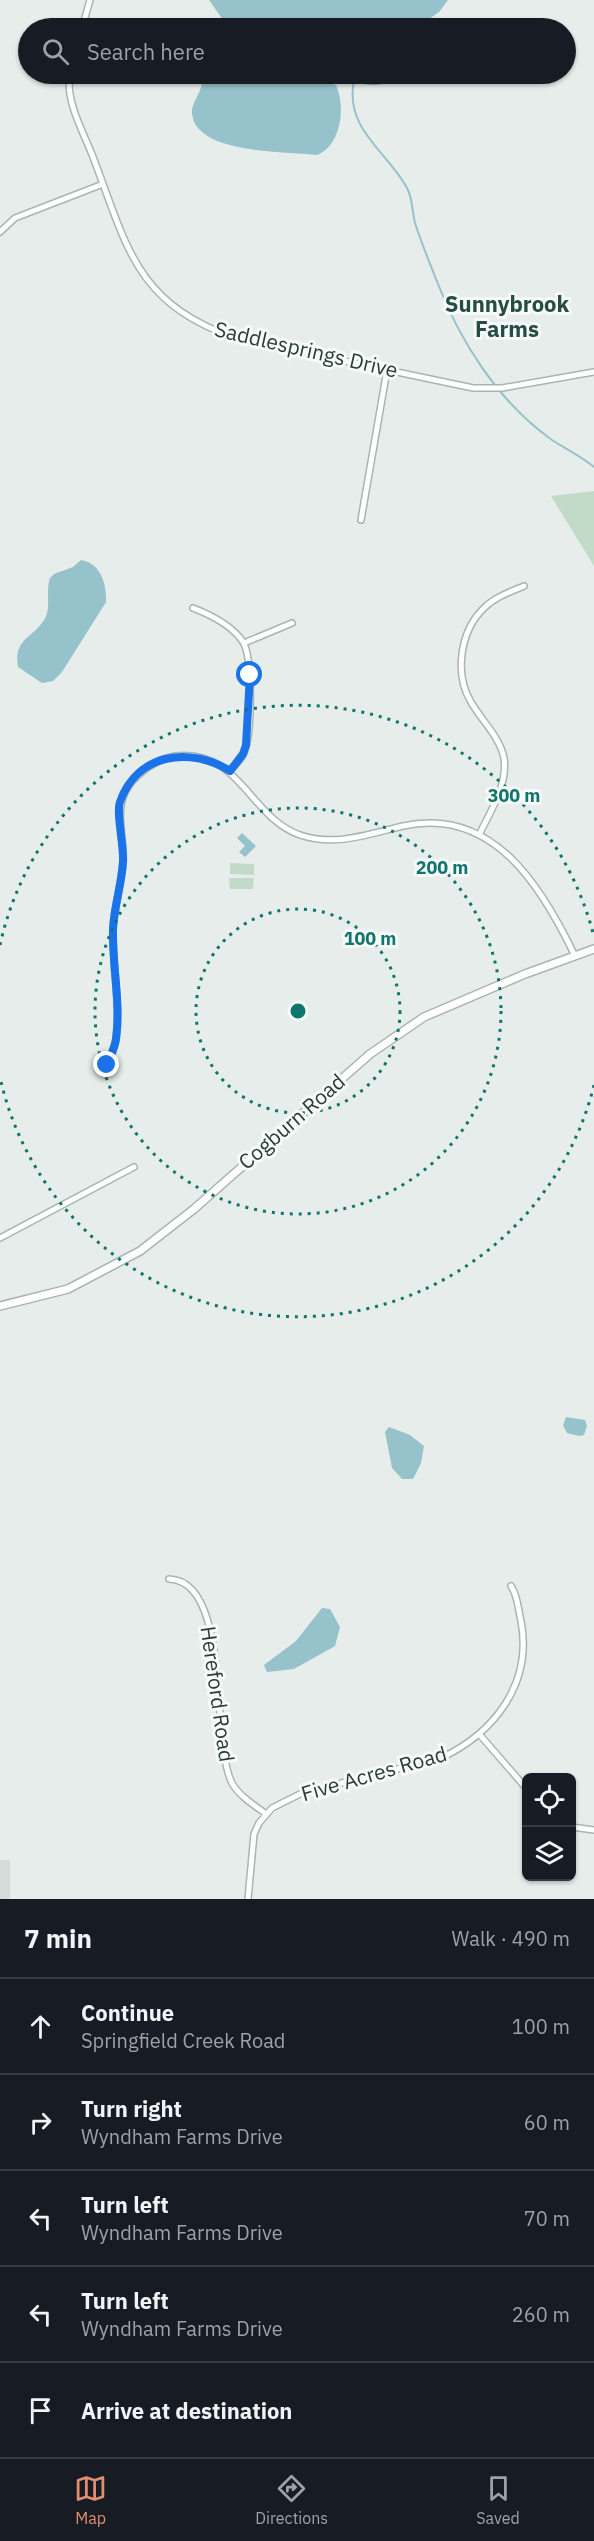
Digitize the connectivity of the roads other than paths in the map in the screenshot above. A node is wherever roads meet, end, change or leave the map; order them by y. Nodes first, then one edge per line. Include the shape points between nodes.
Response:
1 (90, 0) edge
2 (85, 18) edge
3 (71, 84) edge
4 (103, 184) junction
5 (0, 232) edge
6 (387, 370) junction
7 (594, 372) edge
8 (361, 520) dead end
9 (524, 586) dead end
10 (193, 608) dead end
11 (292, 623) dead end
12 (244, 643) junction
13 (230, 771) junction
14 (479, 836) junction
15 (594, 949) edge
16 (575, 956) junction
17 (107, 1065) dead end
18 (134, 1167) dead end
19 (0, 1238) edge
20 (0, 1306) edge
21 (169, 1579) dead end
22 (511, 1586) dead end
23 (480, 1735) junction
24 (522, 1783) edge
25 (266, 1814) junction
26 (576, 1828) edge
27 (594, 1830) edge
28 (248, 1899) edge

1 - 2 street
3 - 4 street, Saddlesprings Drive via 72,103
4 - 5 street via 15,218
4 - 6 street, Saddlesprings Drive via 123,241 137,266 160,295 188,317 236,338
6 - 7 street, Saddlesprings Drive via 488,389
6 - 8 street
9 - 14 street via 484,608 463,646 462,668 468,696 504,757 498,797
10 - 12 street via 226,625
11 - 12 street
12 - 13 street via 250,675 248,736 243,754
13 - 14 street via 274,821 310,838 341,840 430,822 450,824
13 - 17 street via 202,757 171,757 137,777 120,802 123,862 113,931 117,1025 116,1042
14 - 16 street via 500,848 529,876 557,918
15 - 16 street, Cogburn Road
16 - 20 street, Cogburn Road via 449,1005 399,1032 140,1251 68,1289
18 - 19 street
21 - 25 street, Hereford Road via 187,1585 205,1615 213,1643 228,1774 239,1792
22 - 23 street, Five Acres Road via 522,1626 520,1666 506,1704
23 - 24 street
23 - 25 street, Five Acres Road via 441,1758 302,1793
25 - 28 street via 255,1834
26 - 27 street

